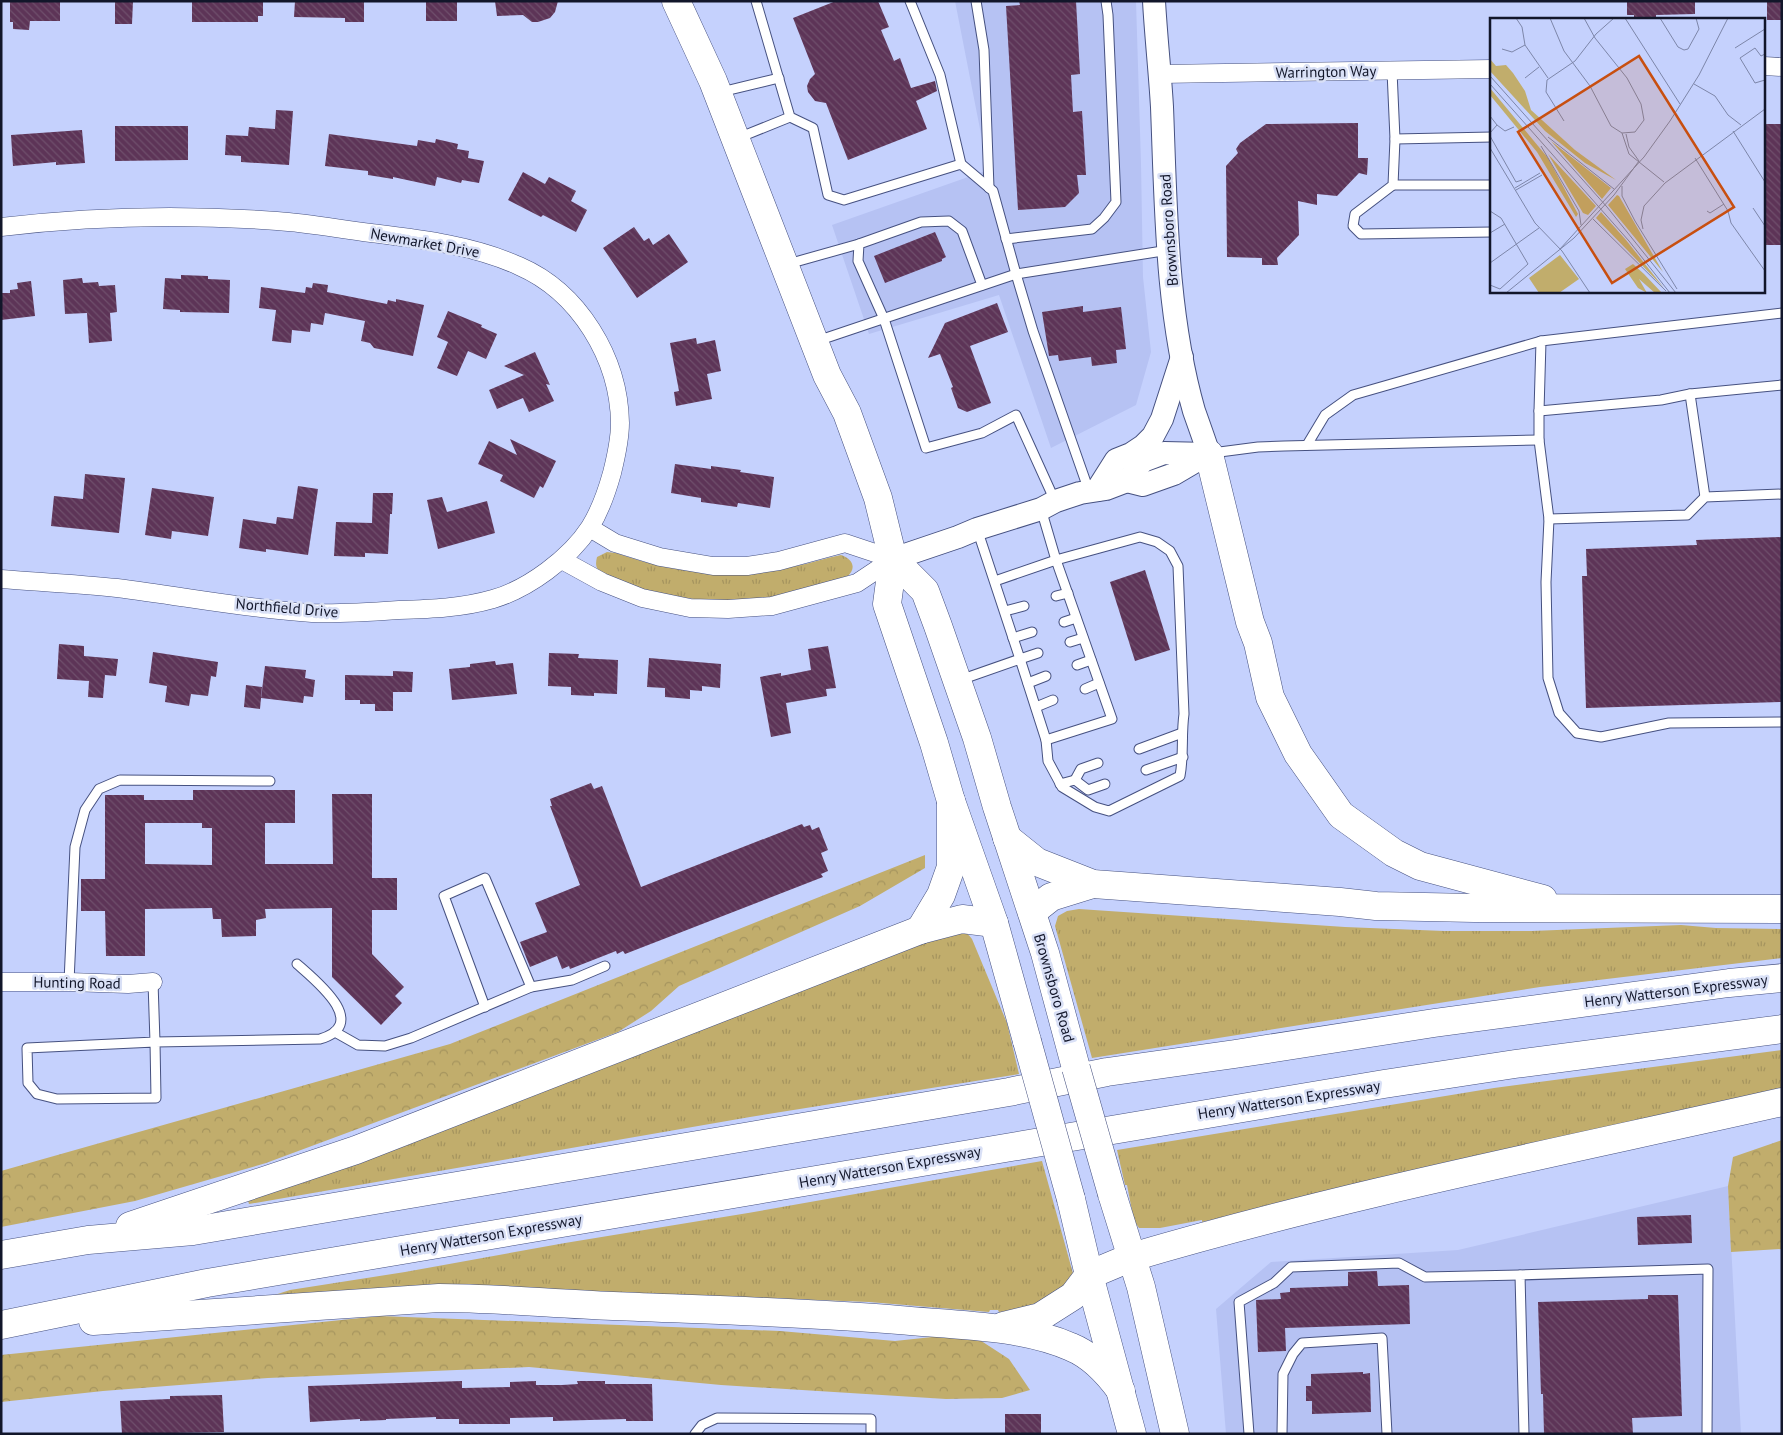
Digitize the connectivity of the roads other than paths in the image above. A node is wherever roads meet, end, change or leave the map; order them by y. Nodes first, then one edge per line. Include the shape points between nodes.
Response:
1 (676, 1) edge
2 (756, 1) edge
3 (910, 1) edge
4 (976, 1) edge
5 (1106, 1) edge
6 (1154, 1) edge
7 (1766, 66) edge
8 (1782, 67) edge
9 (1490, 69) edge
10 (1392, 71) junction
11 (1160, 74) junction
12 (779, 78) junction
13 (717, 93) junction
14 (790, 117) junction
15 (1490, 137) edge
16 (736, 139) junction
17 (1395, 139) junction
18 (961, 164) junction
19 (1393, 185) junction
20 (1490, 185) edge
21 (989, 188) junction
22 (1, 227) edge
23 (1490, 232) edge
24 (1006, 239) junction
25 (859, 244) junction
26 (1169, 250) junction
27 (785, 265) junction
28 (1016, 274) junction
29 (982, 285) junction
30 (1782, 313) edge
31 (884, 318) junction
32 (1542, 340) junction
33 (814, 342) junction
34 (1182, 356) junction
35 (1782, 385) edge
36 (1690, 394) junction
37 (1539, 411) junction
38 (1539, 440) junction
39 (1306, 445) junction
40 (1209, 454) junction
41 (1093, 491) junction
42 (1782, 494) edge
43 (1705, 497) junction
44 (1048, 505) junction
45 (1549, 520) junction
46 (590, 528) junction
47 (977, 528) junction
48 (576, 545) joint
49 (893, 559) junction
50 (562, 560) junction
51 (1056, 560) junction
52 (1, 579) edge
53 (995, 580) junction
54 (1068, 593) junction
55 (1056, 596) dead end
56 (1024, 606) dead end
57 (1004, 611) junction
58 (1076, 618) junction
59 (1064, 622) dead end
60 (1032, 632) dead end
61 (1013, 638) junction
62 (1083, 638) junction
63 (1070, 642) dead end
64 (1038, 653) dead end
65 (1020, 659) junction
66 (1091, 660) junction
67 (1078, 665) dead end
68 (1046, 676) dead end
69 (957, 680) junction
70 (1028, 683) junction
71 (1099, 683) junction
72 (1085, 689) dead end
73 (1054, 700) dead end
74 (1036, 706) junction
75 (1782, 722) edge
76 (1182, 733) junction
77 (1046, 740) junction
78 (1138, 749) dead end
79 (1184, 758) junction
80 (1098, 763) dead end
81 (1146, 770) dead end
82 (1075, 780) junction
83 (270, 781) dead end
84 (1060, 784) junction
85 (1105, 784) dead end
86 (951, 801) junction
87 (1007, 838) junction
88 (1093, 884) junction
89 (1583, 909) junction
90 (1782, 909) edge
91 (1032, 912) junction
92 (994, 923) junction
93 (920, 930) junction
94 (297, 964) dead end
95 (605, 966) dead end
96 (1782, 978) edge
97 (1, 982) edge
98 (69, 982) junction
99 (153, 982) joint
100 (531, 987) junction
101 (485, 1007) junction
102 (1782, 1029) edge
103 (335, 1032) junction
104 (155, 1042) junction
105 (1782, 1102) edge
106 (88, 1240) junction
107 (1, 1255) edge
108 (1132, 1257) junction
109 (1520, 1275) junction
110 (1089, 1276) junction
111 (1, 1326) edge
112 (994, 1329) junction
113 (1121, 1391) junction
114 (695, 1434) edge
115 (871, 1434) edge
116 (1132, 1434) edge
117 (1175, 1434) edge
118 (1249, 1434) edge
119 (1282, 1434) edge
120 (1387, 1434) edge
121 (1524, 1434) edge
122 (1707, 1434) edge

1 - 13 main road
2 - 12 lane
3 - 18 lane via 940,75
4 - 21 lane via 984,50
5 - 24 lane via 1116,202 1092,229
6 - 11 street, Brownsboro Road
7 - 8 street
9 - 10 street, Warrington Way
10 - 11 street, Warrington Way
10 - 17 lane
11 - 26 street, Brownsboro Road
12 - 13 lane
12 - 14 lane
13 - 16 main road
14 - 16 lane
14 - 18 lane via 814,128 828,195 844,200
15 - 17 lane
16 - 27 main road
17 - 19 lane
18 - 21 lane
19 - 20 lane
19 - 23 lane via 1355,214 1353,226 1360,234
21 - 24 lane via 993,191
22 - 46 street, Newmarket Drive via 119,218 209,217 282,221 452,245 519,266 551,286 586,322 604,353 615,387 619,440 612,474
24 - 28 lane
25 - 27 lane
25 - 29 lane via 921,222 949,220 962,231
25 - 31 lane via 858,261
26 - 28 lane
26 - 34 street, Brownsboro Road
27 - 33 main road
28 - 29 lane
28 - 41 lane via 1033,331
29 - 31 lane
30 - 32 lane
31 - 33 lane
31 - 44 lane via 926,448 982,433 1016,415
32 - 37 lane
32 - 39 lane via 1353,395 1325,415
33 - 49 main road via 847,413 878,498
34 - 40 street, Brownsboro Road via 1194,411
34 - 41 street via 1153,436 1131,454 1116,460
35 - 36 lane
36 - 37 lane via 1661,400
36 - 43 lane
37 - 38 lane
38 - 39 lane
38 - 45 lane
39 - 40 lane
40 - 41 street via 1174,474 1143,485 1127,481
40 - 89 main road via 1270,698 1298,754 1341,816 1394,853 1420,866
41 - 44 street
42 - 43 lane
43 - 45 lane via 1687,515
44 - 47 street
44 - 51 lane
45 - 75 lane via 1546,582 1548,678 1559,713 1577,733 1601,736 1669,723
46 - 48 street, Newmarket Drive
46 - 49 street via 615,543 660,557 713,566 747,566 779,561 845,543
47 - 49 street
47 - 53 lane
48 - 50 street, Northfield Drive
49 - 50 street via 857,583 772,606 728,609 690,608 642,598 602,582
49 - 69 main road, Brownsboro Road via 925,591
49 - 86 main road via 887,604
50 - 52 street, Northfield Drive via 517,590 495,598 444,608 347,613 273,609 115,588
51 - 53 lane
51 - 54 lane
51 - 76 lane via 1140,537 1157,542 1170,551 1178,566
53 - 57 lane
54 - 55 lane
54 - 58 lane
56 - 57 lane
57 - 61 lane
58 - 59 lane
58 - 62 lane
60 - 61 lane
61 - 65 lane
62 - 63 lane
62 - 66 lane
64 - 65 lane
65 - 69 lane
65 - 70 lane
66 - 67 lane
66 - 71 lane
68 - 70 lane
69 - 87 main road, Brownsboro Road
70 - 74 lane
71 - 72 lane
71 - 77 lane via 1112,719
73 - 74 lane
74 - 77 lane
76 - 78 lane
76 - 79 lane
77 - 84 lane via 1048,761
79 - 81 lane
79 - 84 lane via 1180,776 1109,811 1095,807
80 - 82 lane via 1081,769
82 - 84 lane
82 - 85 lane via 1088,790
83 - 98 lane via 120,780 99,789 85,810 75,847
86 - 92 main road
86 - 93 main road via 951,867 941,895
87 - 88 main road via 1036,862
87 - 91 main road, Brownsboro Road
88 - 89 main road via 1376,906
88 - 91 main road via 1051,897
89 - 90 main road
91 - 92 main road
91 - 108 main road, Brownsboro Road, bridge
92 - 93 main road via 962,919
92 - 110 main road, bridge
93 - 106 main road via 356,1150
94 - 103 lane via 325,989 337,1005 341,1017
95 - 100 lane via 572,980
96 - 106 main road, Henry Watterson Expressway via 1434,1023 1107,1072 1009,1092 193,1231
97 - 98 street, Hunting Road
98 - 99 street, Hunting Road
99 - 104 lane
100 - 101 lane
100 - 101 lane via 485,878 444,896
101 - 103 lane via 385,1046 358,1045
102 - 111 main road, Henry Watterson Expressway via 1515,1064 1326,1094 207,1283
103 - 104 lane via 320,1040
104 - 104 lane via 27,1048 28,1083 37,1094 57,1099 156,1098
105 - 108 main road via 1402,1187 1202,1236
106 - 107 main road, Henry Watterson Expressway
108 - 110 main road
108 - 117 main road, Brownsboro Road
109 - 118 lane via 1424,1277 1399,1263 1291,1267 1274,1283 1239,1302
109 - 121 lane
109 - 122 lane via 1708,1269
110 - 112 main road via 1073,1296 1040,1317
110 - 113 main road
111 - 112 main road via 439,1298 496,1298 834,1315
112 - 113 main road via 1038,1336 1071,1347 1093,1361
113 - 116 main road
114 - 115 lane via 702,1425 717,1418 871,1419
119 - 120 lane via 1283,1374 1302,1343 1382,1338

